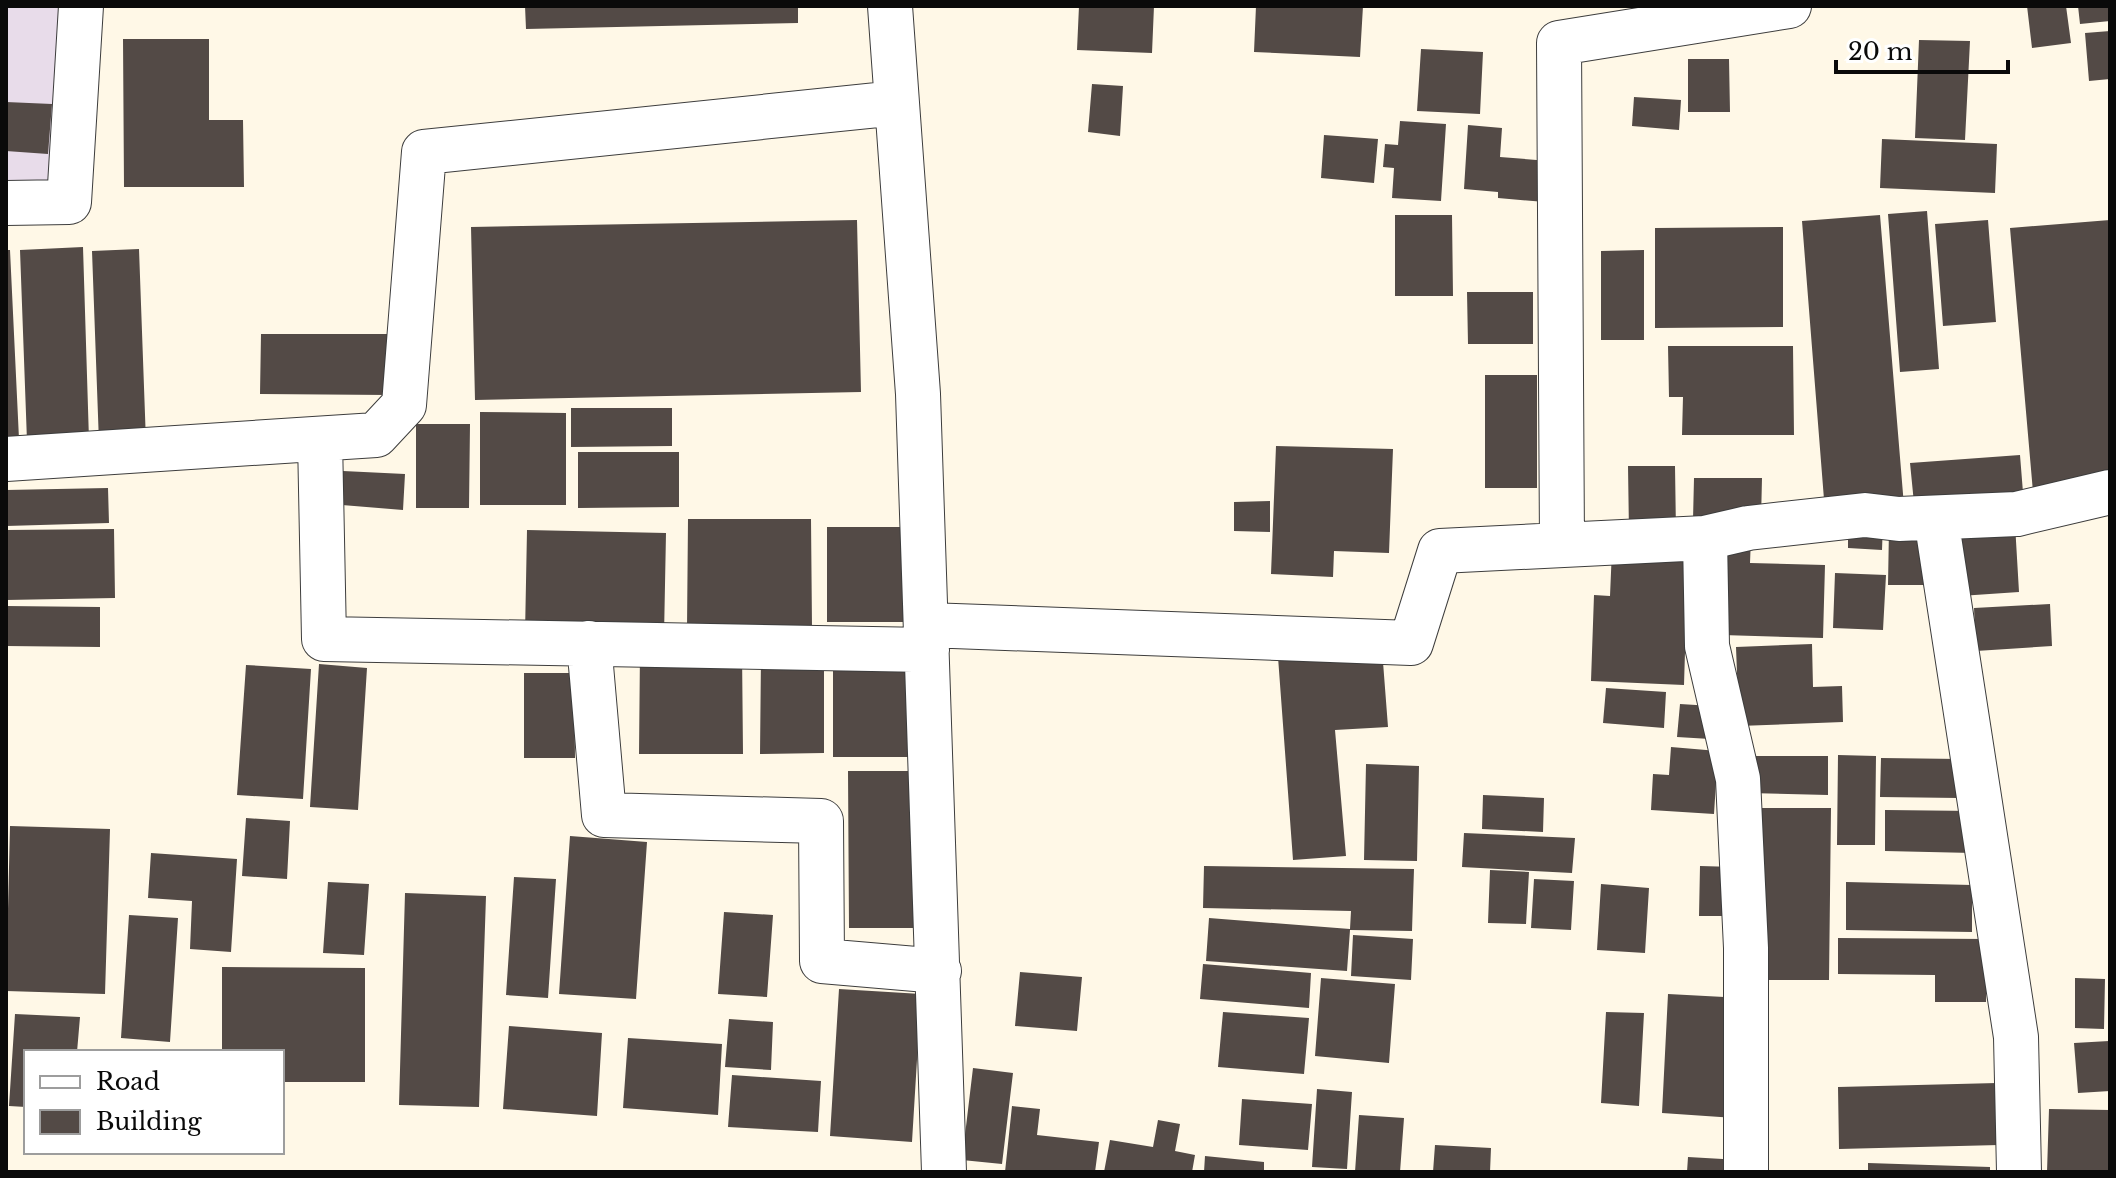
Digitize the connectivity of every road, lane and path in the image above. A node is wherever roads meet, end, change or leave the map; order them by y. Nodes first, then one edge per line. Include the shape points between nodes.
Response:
1 (81, 6) edge
2 (890, 6) edge
3 (1789, 6) edge
4 (897, 103) junction
5 (6, 203) edge
6 (320, 439) junction
7 (6, 459) edge
8 (2110, 492) edge
9 (1936, 518) junction
10 (1705, 538) junction
11 (1562, 545) junction
12 (927, 638) junction
13 (589, 643) junction
14 (939, 971) junction
15 (944, 1172) edge
16 (1746, 1172) edge
17 (2019, 1172) edge

1 - 5 street via 69,202
2 - 4 street
3 - 11 street via 1559,43
4 - 6 street via 424,152 404,405 376,435
4 - 12 street via 918,394
6 - 7 street
6 - 13 street via 324,639
8 - 9 street via 2017,514
9 - 10 street via 1865,515
9 - 17 street via 2016,1037
10 - 11 street
10 - 16 street via 1707,646 1738,779 1746,948
11 - 12 street via 1440,551 1411,643
12 - 13 street
12 - 14 street
13 - 14 street via 604,815 821,821 822,961
14 - 15 street

